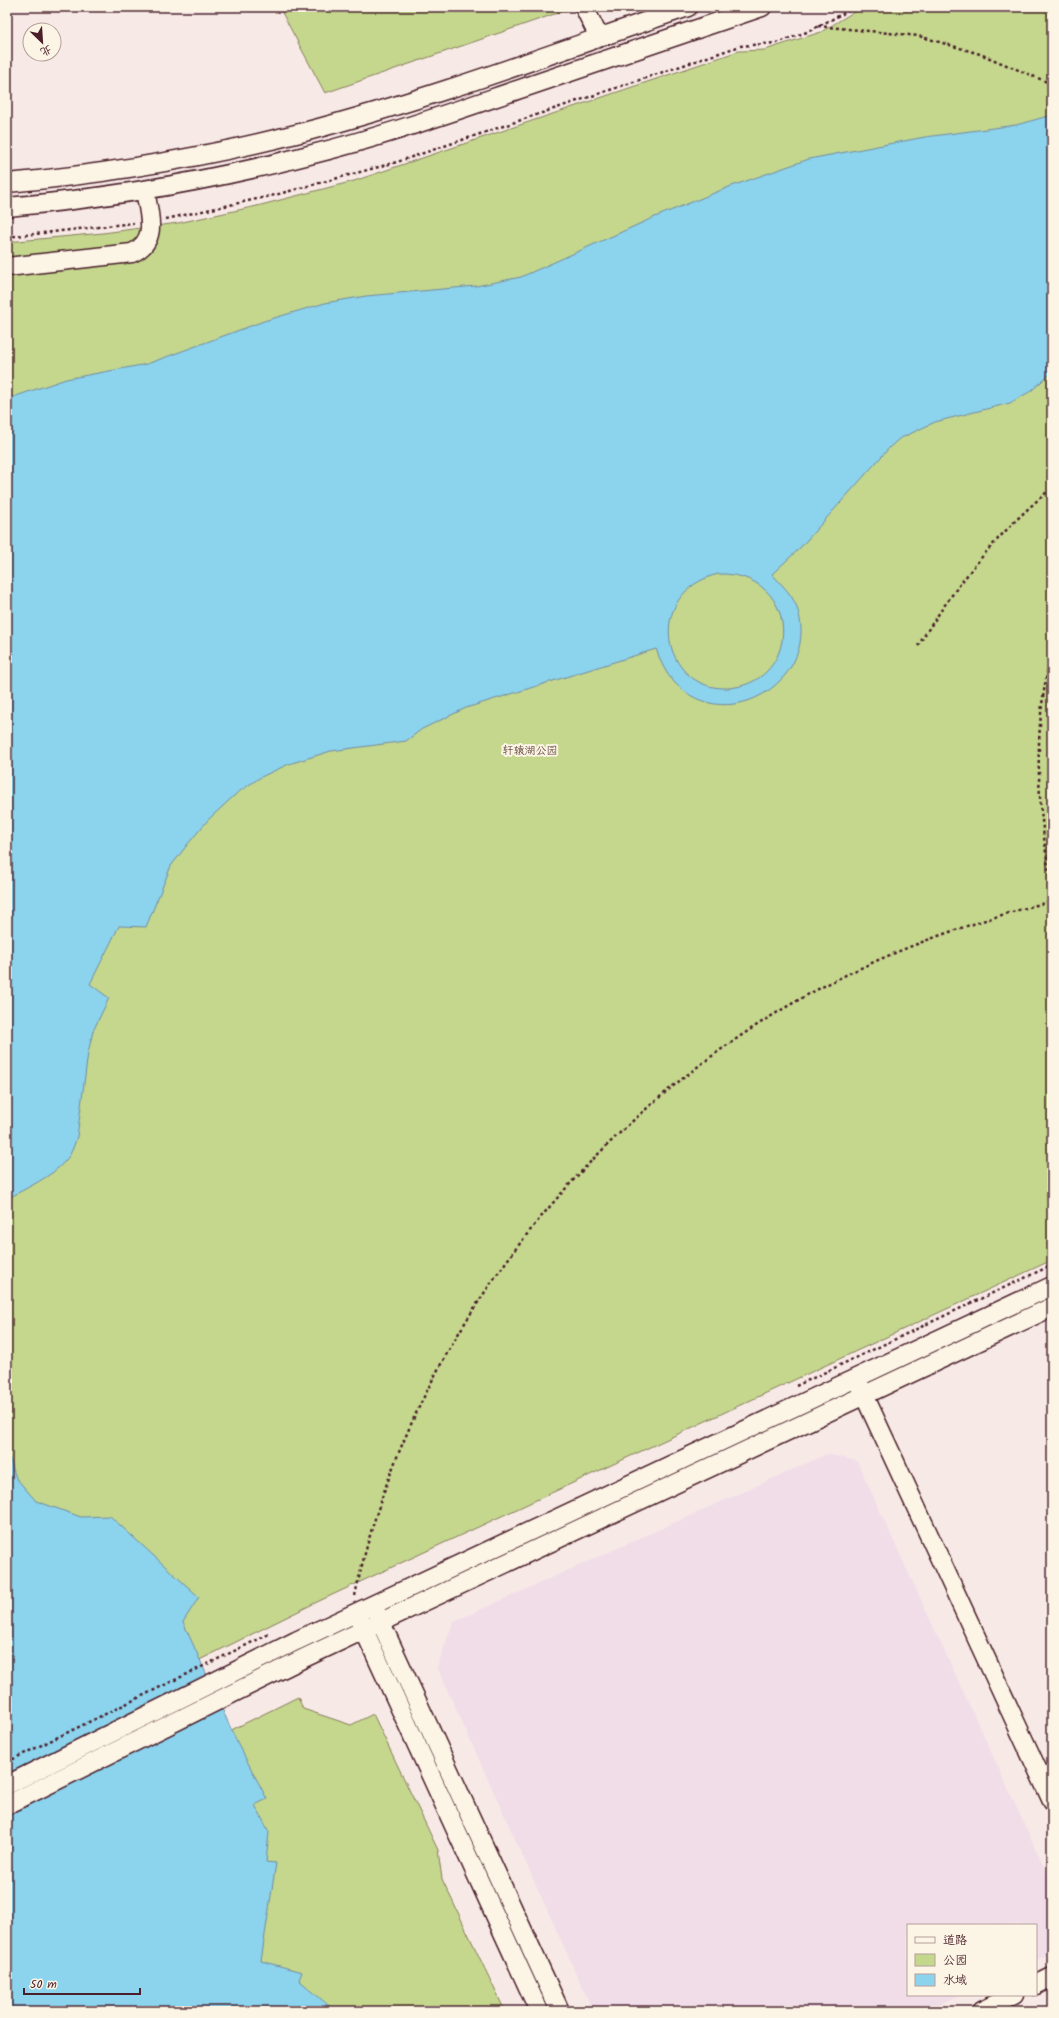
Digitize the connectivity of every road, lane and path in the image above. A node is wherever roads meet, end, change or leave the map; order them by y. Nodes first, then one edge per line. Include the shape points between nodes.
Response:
1 (584, 7) edge
2 (688, 7) edge
3 (762, 7) edge
4 (856, 7) edge
5 (818, 26) junction
6 (599, 37) junction
7 (1052, 84) edge
8 (7, 183) edge
9 (145, 191) junction
10 (7, 207) edge
11 (150, 222) junction
12 (7, 237) edge
13 (7, 267) edge
14 (1052, 488) edge
15 (918, 646) dead end
16 (1052, 653) edge
17 (1052, 890) edge
18 (1052, 901) edge
19 (1052, 1286) edge
20 (1052, 1307) edge
21 (856, 1378) junction
22 (864, 1395) junction
23 (373, 1605) junction
24 (353, 1614) junction
25 (380, 1622) junction
26 (364, 1630) junction
27 (212, 1661) dead end
28 (7, 1762) edge
29 (7, 1785) edge
30 (1052, 1801) edge
31 (7, 1805) edge
32 (1052, 1977) edge
33 (1037, 1984) edge
34 (1012, 1996) edge
35 (539, 2011) edge
36 (560, 2011) edge
37 (981, 2011) edge

1 - 6 street
2 - 6 street
3 - 9 street via 371,138 232,173
4 - 5 path
5 - 7 path via 919,36 980,54
5 - 11 path via 776,42 740,46 397,162 276,195
6 - 8 street via 371,113 303,132 149,166
9 - 10 street
9 - 11 street
11 - 12 path
11 - 13 street via 149,240 143,248 132,253
14 - 15 path via 979,561 942,608
16 - 17 path via 1042,700 1037,754 1041,814
18 - 24 path via 939,935 851,973 809,995 768,1019 690,1073 617,1135 583,1169 498,1274 443,1361 421,1404 384,1491 361,1564
19 - 21 street
20 - 22 street
21 - 22 street
21 - 23 street
22 - 25 street
22 - 30 street
23 - 24 street
23 - 25 street
24 - 26 street
24 - 29 street
25 - 26 street
25 - 36 street
26 - 31 street
26 - 35 street
27 - 28 path
32 - 33 street
34 - 37 street

